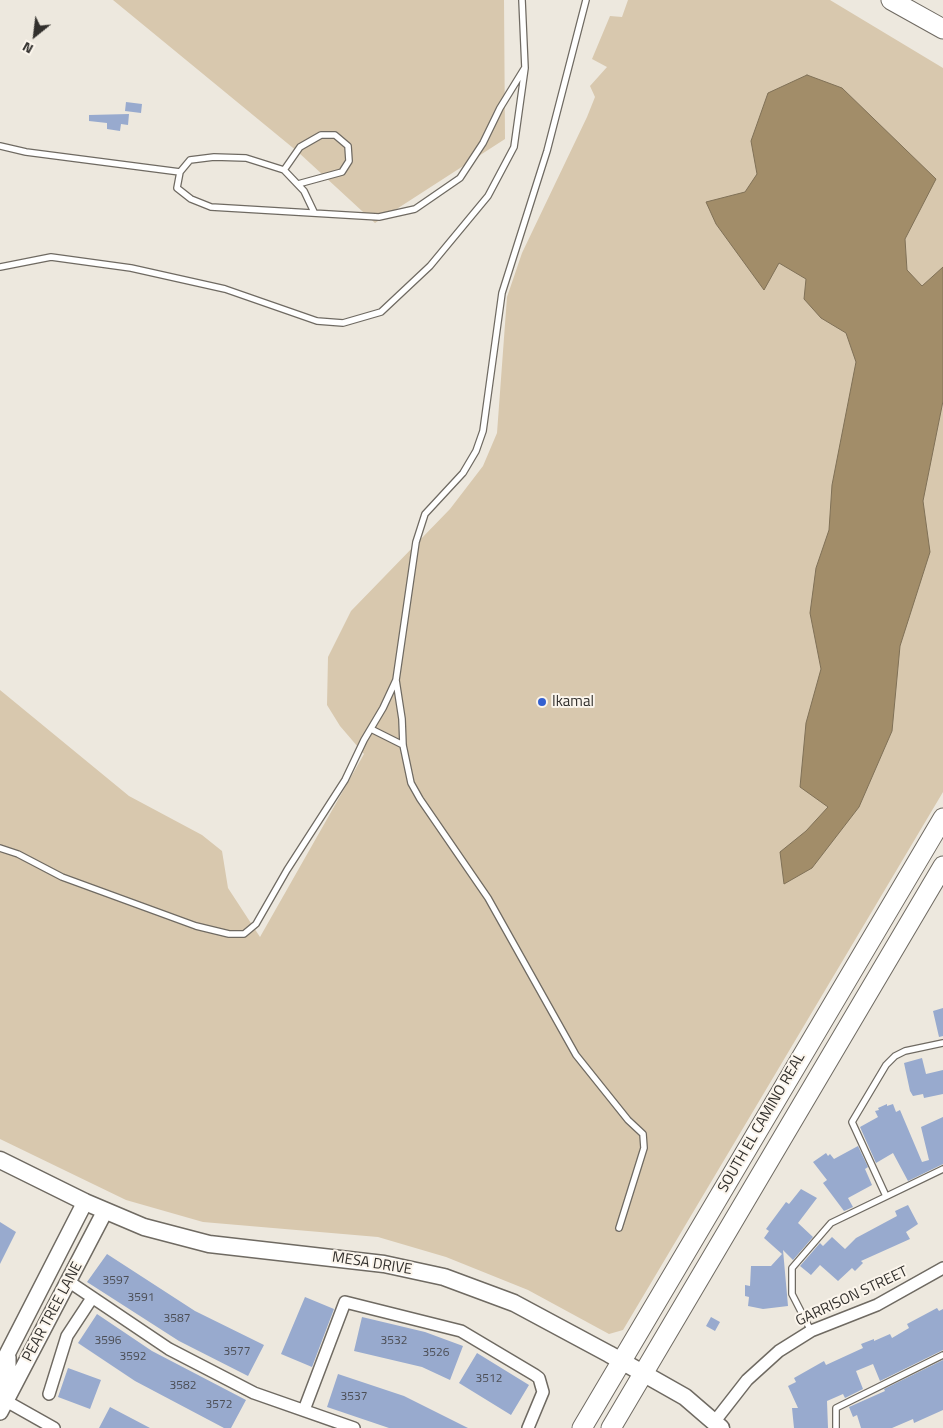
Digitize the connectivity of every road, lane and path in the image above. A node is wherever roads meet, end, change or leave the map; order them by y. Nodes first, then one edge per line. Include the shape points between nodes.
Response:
1 (522, 0) edge
2 (586, 0) edge
3 (891, 0) edge
4 (943, 29) edge
5 (525, 68) junction
6 (0, 146) edge
7 (284, 170) junction
8 (180, 172) junction
9 (298, 184) junction
10 (314, 212) junction
11 (0, 266) edge
12 (396, 680) junction
13 (371, 729) junction
14 (403, 745) junction
15 (943, 818) edge
16 (0, 848) edge
17 (943, 866) edge
18 (943, 1043) edge
19 (0, 1160) edge
20 (943, 1169) edge
21 (886, 1196) junction
22 (85, 1202) junction
23 (105, 1211) junction
24 (618, 1228) dead end
25 (68, 1237) junction
26 (943, 1268) edge
27 (68, 1281) junction
28 (92, 1298) junction
29 (811, 1331) junction
30 (8, 1353) junction
31 (943, 1356) edge
32 (622, 1362) junction
33 (0, 1368) edge
34 (643, 1373) junction
35 (49, 1394) dead end
36 (2, 1399) edge
37 (304, 1410) junction
38 (718, 1425) edge
39 (54, 1428) edge
40 (354, 1428) edge
41 (528, 1428) edge
42 (582, 1428) edge
43 (610, 1428) edge
44 (836, 1428) edge

1 - 5 lane
2 - 12 lane via 547,151 502,294 484,431 463,473 425,514 416,542
3 - 4 main road
5 - 10 lane via 460,178 415,209 379,218
5 - 11 lane via 514,147 488,196 430,266 381,312 343,323 317,321 225,290 131,268 51,257
6 - 8 lane
7 - 8 lane via 246,158 214,157 190,160
7 - 9 lane
7 - 9 lane via 300,147 321,135 335,135 348,146 349,161 342,172
8 - 10 lane via 177,188 191,199 211,207
9 - 10 lane
12 - 13 lane
12 - 14 lane
13 - 14 lane
13 - 16 lane via 317,826 256,924 244,934 196,926 133,904 62,877
14 - 24 lane via 412,783 420,799 488,898 576,1055 643,1134 644,1148
15 - 32 main road, SOUTH EL CAMINO REAL
17 - 34 main road, SOUTH EL CAMINO REAL
18 - 21 lane via 895,1056 852,1122
19 - 22 main road, MESA DRIVE
20 - 21 lane
21 - 29 lane via 831,1223 792,1268 792,1294
22 - 23 main road, MESA DRIVE
22 - 25 street, PEAR TREE LANE
23 - 27 street, PEAR TREE LANE
23 - 32 main road, MESA DRIVE via 144,1227 208,1244 384,1264 444,1276 514,1303
25 - 27 street via 68,1252 62,1267 62,1275
25 - 30 street, PEAR TREE LANE
26 - 29 street, GARRISON STREET via 877,1305
27 - 28 street
27 - 36 street, PEAR TREE LANE
28 - 35 street via 67,1336
28 - 37 street via 177,1354 254,1394
29 - 38 street, GARRISON STREET via 779,1351 747,1380
30 - 33 street, PEAR TREE LANE
30 - 36 street via 8,1374
31 - 44 lane via 836,1408
32 - 34 main road, MESA DRIVE
32 - 42 main road, SOUTH EL CAMINO REAL
34 - 38 main road, MESA DRIVE via 685,1397
34 - 43 main road, SOUTH EL CAMINO REAL
36 - 39 street
37 - 40 street
37 - 41 street via 346,1302 461,1331 535,1375 543,1392

